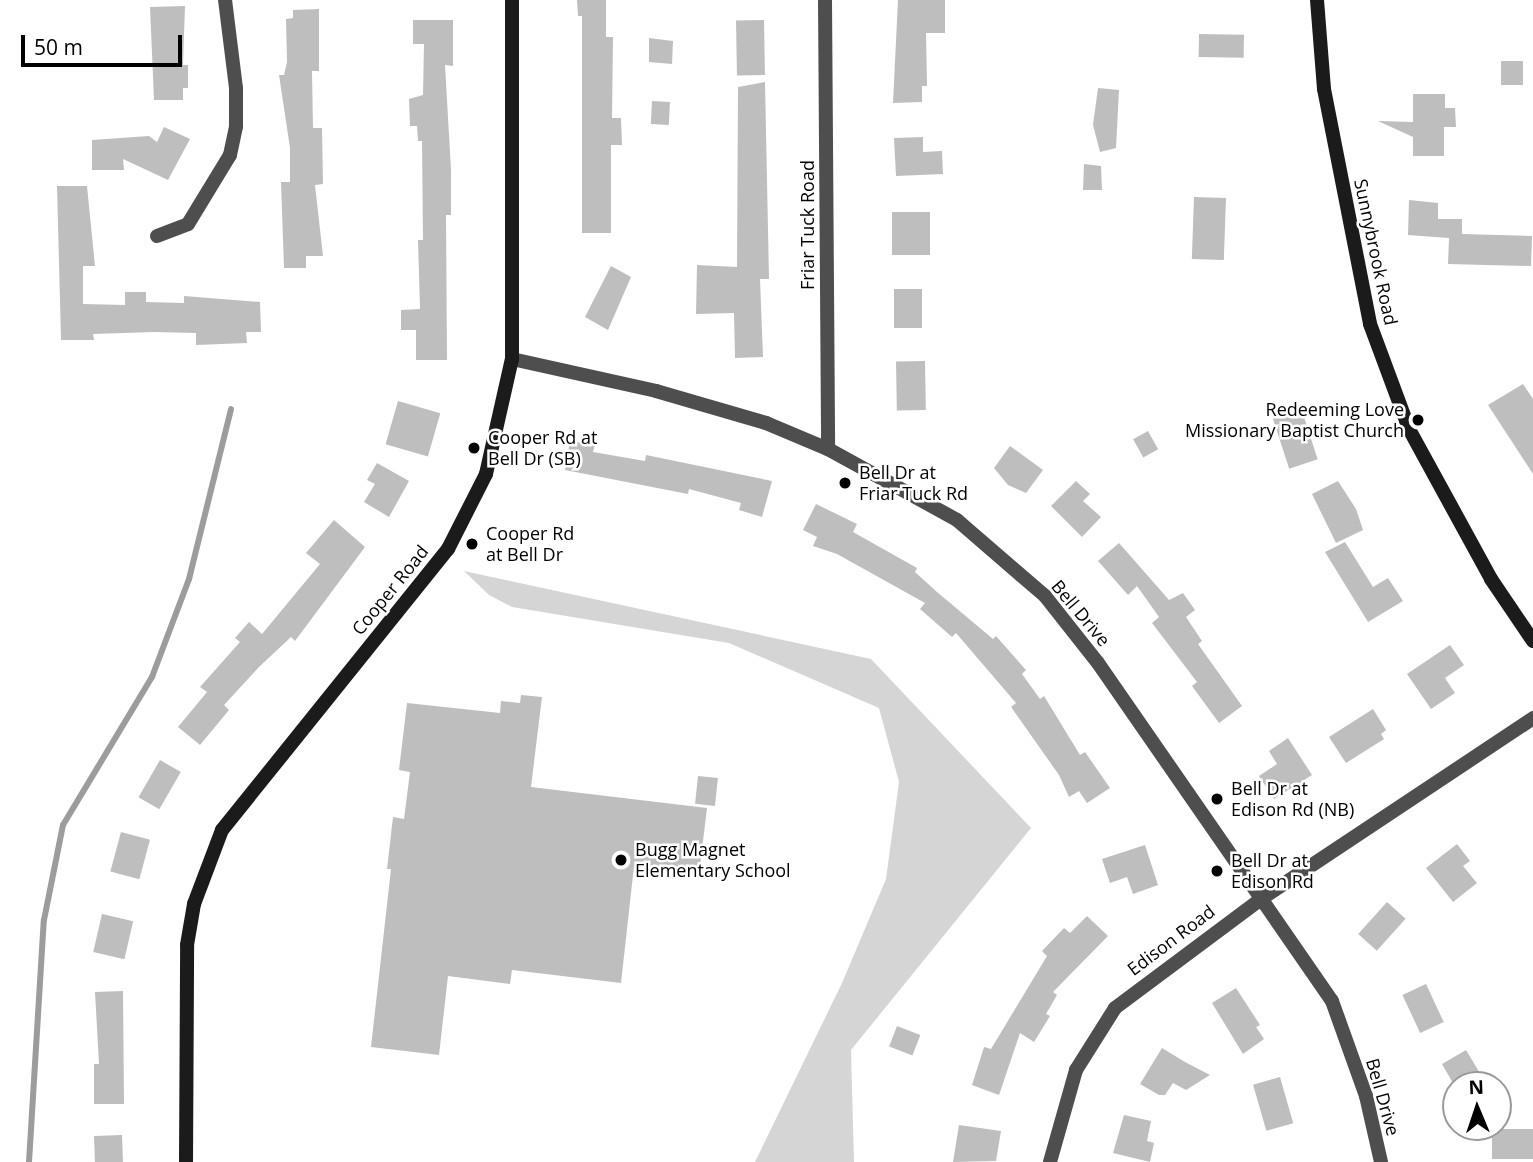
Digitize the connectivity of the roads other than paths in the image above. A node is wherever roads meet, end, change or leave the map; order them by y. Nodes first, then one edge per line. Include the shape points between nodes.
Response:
1 (225, 0) edge
2 (512, 0) edge
3 (825, 0) edge
4 (1317, 0) edge
5 (157, 236) dead end
6 (512, 359) junction
7 (828, 449) junction
8 (1533, 641) edge
9 (1533, 718) edge
10 (1261, 899) junction
11 (186, 1162) edge
12 (1050, 1162) edge
13 (1381, 1162) edge

1 - 5 street via 236,88 230,155 188,224
2 - 6 street, Cooper Road
3 - 7 street, Friar Tuck Road
4 - 8 street, Sunnybrook Road via 1324,89 1370,324 1409,429 1491,579
6 - 7 street, Bell Drive via 656,391 765,423
6 - 11 street, Cooper Road via 486,474 468,517 423,582 248,793 222,830 208,863 187,945
7 - 10 street, Bell Drive via 957,520 1045,596 1098,663
9 - 10 street, Edison Road
10 - 12 street, Edison Road via 1115,1007 1076,1070
10 - 13 street, Bell Drive via 1332,1001 1366,1096

